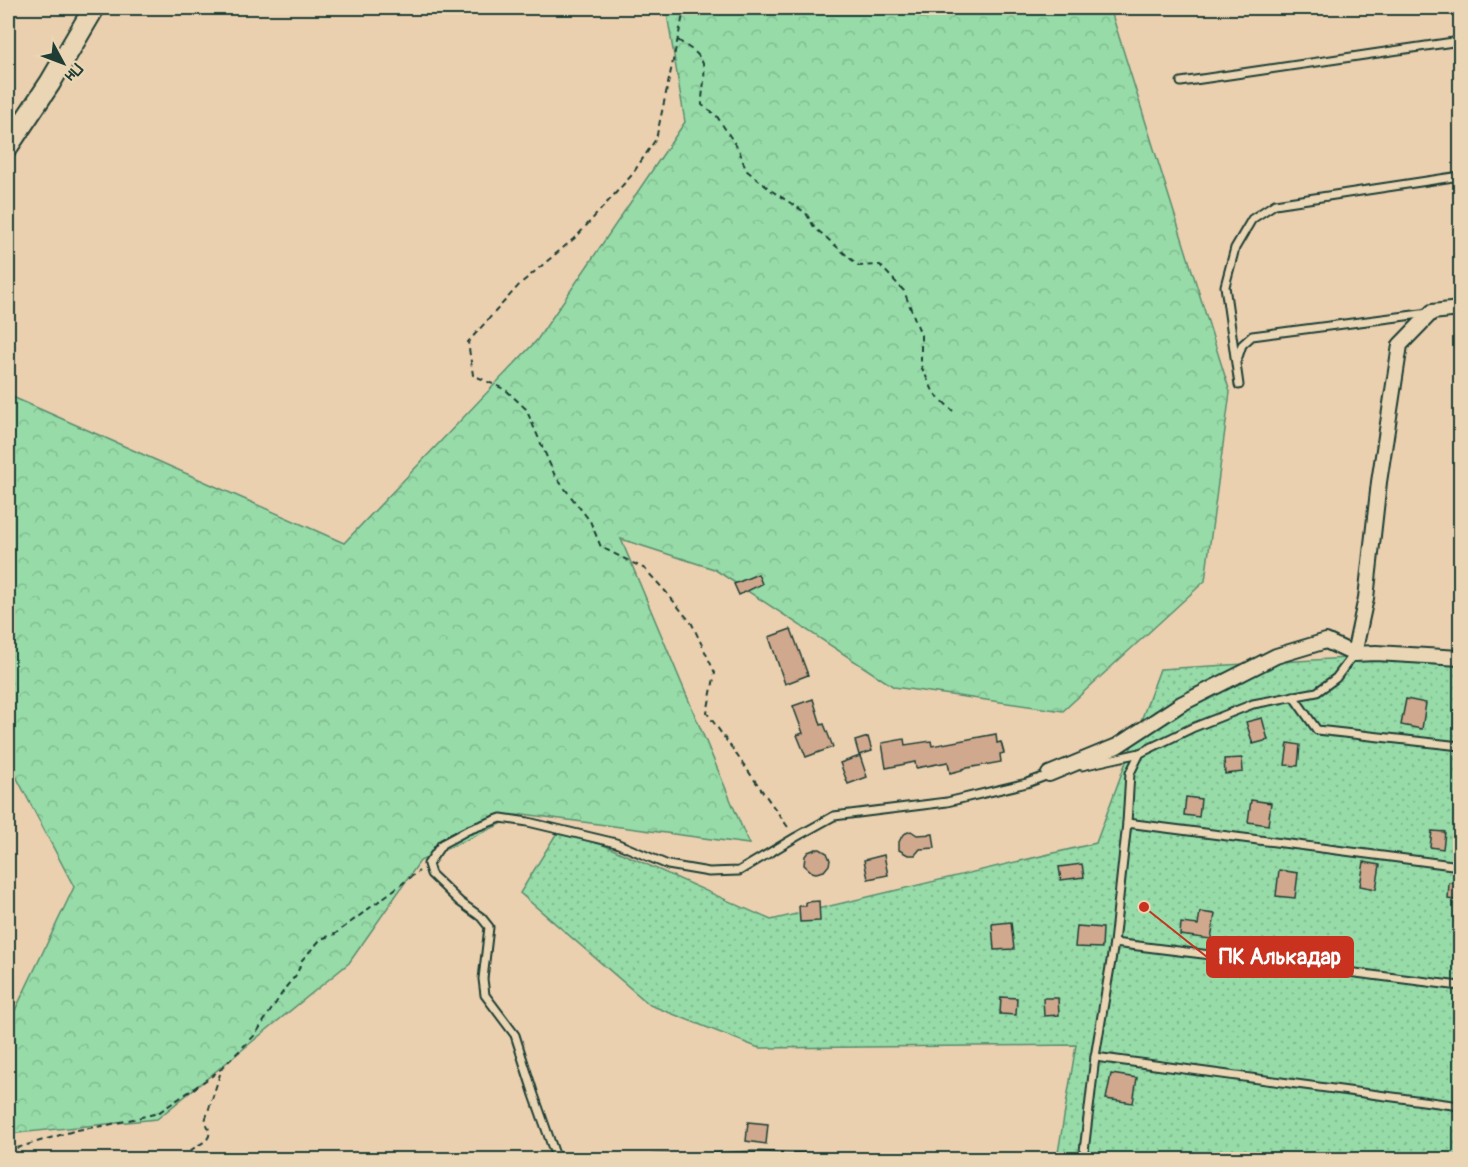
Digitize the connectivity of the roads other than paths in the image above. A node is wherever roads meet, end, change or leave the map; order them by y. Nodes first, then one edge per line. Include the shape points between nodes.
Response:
1 (93, 8) edge
2 (1461, 41) edge
3 (1181, 82) dead end
4 (8, 146) edge
5 (1461, 176) edge
6 (1461, 309) edge
7 (1432, 312) junction
8 (1236, 364) junction
9 (1239, 385) dead end
10 (1354, 654) junction
11 (1461, 658) edge
12 (1293, 696) junction
13 (1461, 746) edge
14 (1140, 753) junction
15 (1049, 774) junction
16 (1127, 823) junction
17 (1461, 866) edge
18 (1114, 943) junction
19 (1461, 986) edge
20 (1095, 1058) junction
21 (1461, 1106) edge
22 (557, 1160) edge
23 (654, 1160) edge
24 (870, 1160) edge
25 (1083, 1160) edge

1 - 4 main road
2 - 3 lane
5 - 8 lane via 1275,204 1252,219 1235,248 1225,286
6 - 7 street
7 - 8 lane via 1252,336 1242,345
7 - 10 street via 1400,345 1366,598
8 - 9 lane
10 - 11 street
10 - 12 lane via 1336,678 1317,692
10 - 15 street via 1326,641 1276,656 1181,704 1118,746
12 - 13 lane via 1317,730
12 - 14 lane via 1253,704
14 - 15 lane
14 - 16 lane via 1130,773
15 - 22 lane via 947,802 834,816 740,871 709,872 668,865 616,843 501,818 442,844 428,864 431,874 489,927 485,995 515,1035
16 - 17 lane
16 - 18 lane
18 - 19 lane
18 - 20 lane
20 - 21 lane
20 - 25 lane
23 - 24 lane via 754,1156

